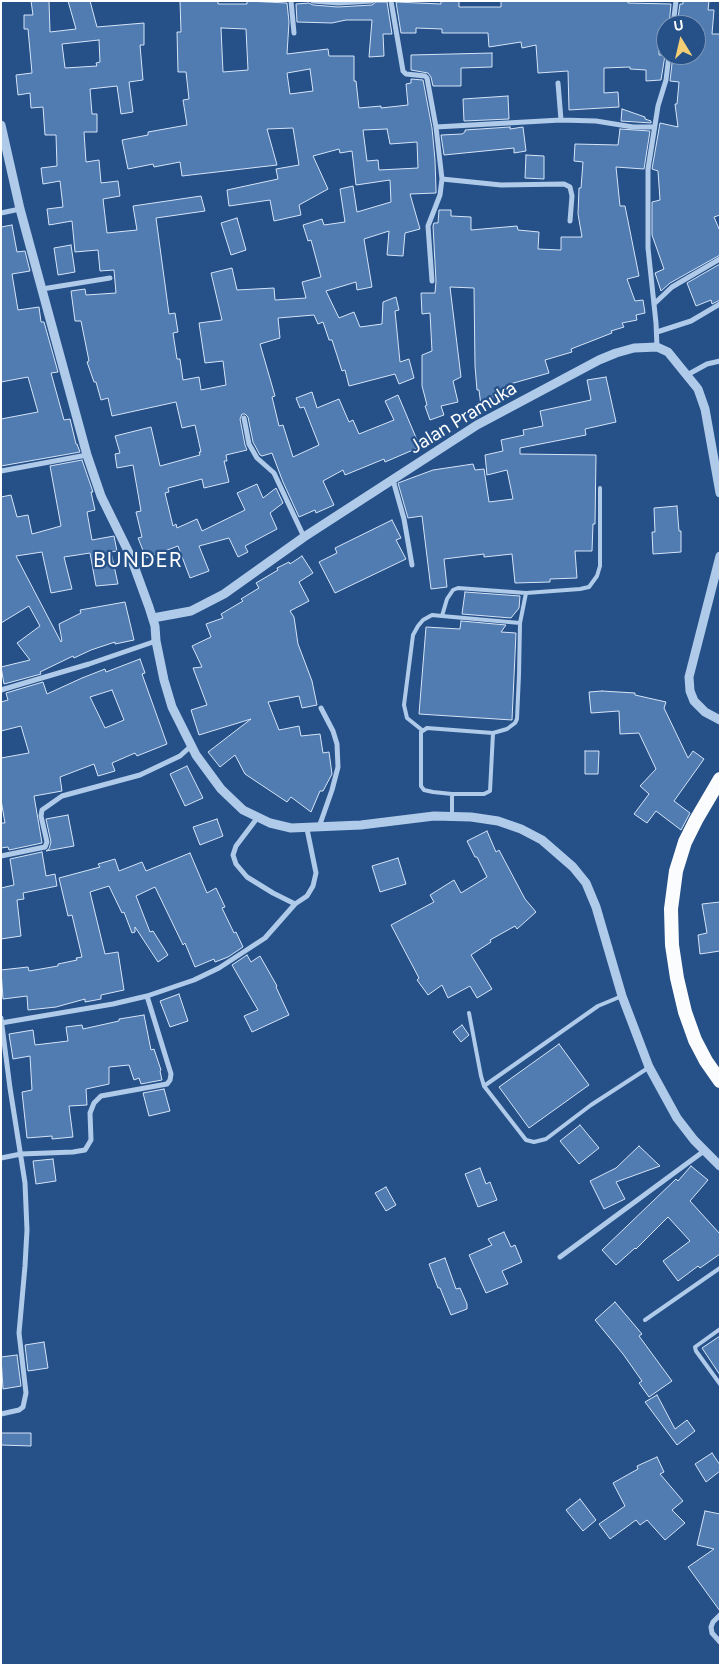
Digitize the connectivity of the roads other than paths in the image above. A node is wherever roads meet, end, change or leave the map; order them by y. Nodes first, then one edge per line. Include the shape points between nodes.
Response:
1 (291, 1) edge
2 (313, 1) edge
3 (372, 1) edge
4 (392, 1) edge
5 (676, 1) edge
6 (674, 15) edge
7 (294, 32) dead end
8 (668, 65) edge
9 (558, 83) dead end
10 (562, 120) junction
11 (1, 125) edge
12 (436, 127) junction
13 (654, 127) junction
14 (442, 178) junction
15 (20, 209) junction
16 (1, 213) edge
17 (570, 221) dead end
18 (720, 259) edge
19 (110, 278) dead end
20 (432, 281) dead end
21 (42, 289) junction
22 (654, 304) junction
23 (720, 304) edge
24 (657, 332) junction
25 (657, 348) junction
26 (720, 361) edge
27 (687, 375) junction
28 (244, 418) dead end
29 (87, 455) junction
30 (1, 471) edge
31 (393, 480) junction
32 (600, 488) dead end
33 (720, 493) edge
34 (304, 538) junction
35 (720, 556) edge
36 (412, 565) dead end
37 (526, 592) junction
38 (442, 616) junction
39 (153, 618) junction
40 (520, 623) junction
41 (156, 641) junction
42 (1, 690) edge
43 (321, 708) dead end
44 (720, 720) edge
45 (422, 730) junction
46 (493, 733) junction
47 (191, 746) junction
48 (720, 779) edge
49 (452, 794) junction
50 (452, 816) junction
51 (258, 817) junction
52 (319, 827) junction
53 (307, 829) junction
54 (1, 856) edge
55 (295, 904) junction
56 (147, 996) junction
57 (622, 996) junction
58 (469, 1013) dead end
59 (2, 1021) edge
60 (649, 1067) junction
61 (720, 1081) edge
62 (484, 1086) junction
63 (704, 1151) junction
64 (21, 1154) junction
65 (1, 1158) edge
66 (720, 1166) edge
67 (560, 1257) dead end
68 (720, 1268) edge
69 (645, 1320) dead end
70 (720, 1329) edge
71 (720, 1384) edge
72 (1, 1414) edge
73 (720, 1616) edge
74 (720, 1642) edge

1 - 7 street
2 - 3 street
4 - 12 street via 403,71 427,78
5 - 6 street
8 - 13 street
9 - 10 street
10 - 12 street
10 - 13 street
11 - 15 street
12 - 14 street
13 - 22 street via 648,168 649,264
14 - 17 street via 501,185 564,184 570,187 572,196
14 - 20 street via 440,196 428,226
15 - 16 street
15 - 21 street
18 - 22 street via 672,287
19 - 21 street
21 - 29 street
22 - 24 street
23 - 24 street via 691,321
24 - 25 street
25 - 27 street via 668,352
25 - 31 street, Jalan Pramuka via 634,348 600,360 477,425
26 - 27 street
27 - 33 street via 698,389 705,410
28 - 34 street via 249,444 257,458 274,472
29 - 30 street
29 - 39 street
31 - 34 street, Jalan Pramuka
31 - 36 street
32 - 37 lane via 600,566 590,587
34 - 39 street, Jalan Pramuka via 224,594 191,611
35 - 44 street via 689,677 694,701
37 - 38 lane via 458,588 447,599
37 - 40 lane
38 - 40 lane
38 - 45 lane via 432,615 423,620 413,635 404,705 407,718
39 - 41 street
40 - 46 lane via 517,719 507,730
41 - 42 street
41 - 47 street via 172,707
43 - 52 street via 337,744 338,766
45 - 46 lane
45 - 49 lane via 421,786 424,790
46 - 49 lane via 490,791 484,794
47 - 51 street via 221,789 244,810
47 - 54 street via 180,756 140,775 62,796 42,810 45,847
48 - 61 highway via 685,842 676,871 671,910 672,945 685,1012 695,1040
49 - 50 lane
50 - 52 street
50 - 57 street via 498,822 521,829 542,840 573,867 586,883 596,907
51 - 53 street via 291,828
51 - 55 street via 236,846 233,855 236,864 247,877
52 - 53 street
53 - 55 street via 316,873 308,896
55 - 56 street via 265,938 219,968
56 - 59 street
56 - 64 street via 171,1074 167,1084 101,1096 90,1113 91,1140 85,1150
57 - 60 street
57 - 62 lane via 598,1006
58 - 62 lane
59 - 64 street
60 - 62 lane via 546,1140 534,1142 526,1140
60 - 63 street via 678,1118
63 - 66 street
63 - 67 street
64 - 65 street
64 - 72 street via 26,1183 27,1230 19,1333 26,1393 23,1407
68 - 69 lane
70 - 71 lane via 695,1347
73 - 74 street via 711,1627

